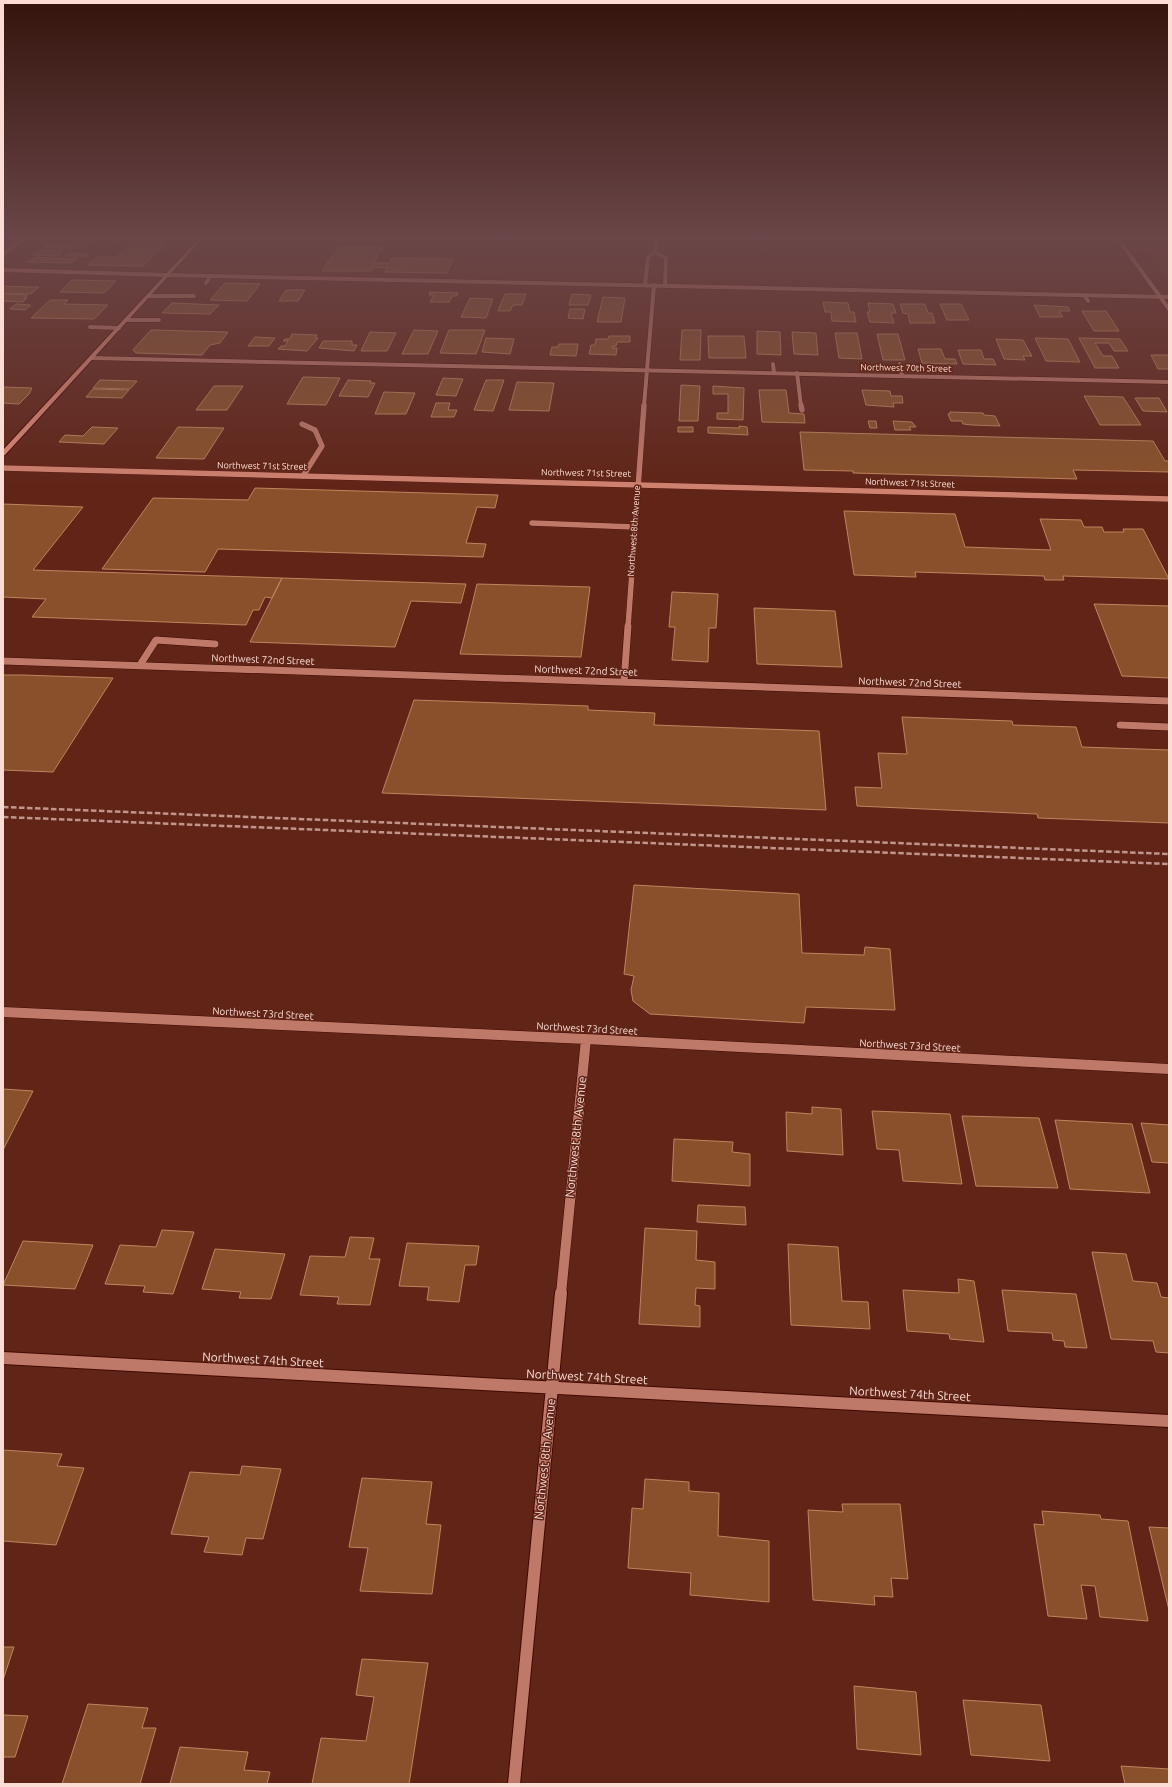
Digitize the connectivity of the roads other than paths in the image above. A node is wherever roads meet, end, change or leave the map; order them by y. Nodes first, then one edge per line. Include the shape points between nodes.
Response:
1 (651, 319) edge
2 (127, 320) joint
3 (159, 320) dead end
4 (90, 327) dead end
5 (119, 328) junction
6 (91, 358) junction
7 (773, 364) dead end
8 (900, 364) dead end
9 (647, 370) junction
10 (774, 373) junction
11 (797, 373) junction
12 (902, 376) junction
13 (1169, 382) edge
14 (802, 410) dead end
15 (302, 424) dead end
16 (3, 454) edge
17 (3, 468) edge
18 (303, 476) junction
19 (637, 484) junction
20 (1169, 499) edge
21 (532, 523) dead end
22 (634, 527) junction
23 (215, 644) dead end
24 (3, 661) edge
25 (140, 665) junction
26 (624, 682) junction
27 (1169, 701) edge
28 (1120, 725) dead end
29 (1169, 727) edge
30 (3, 1012) edge
31 (586, 1039) junction
32 (1169, 1069) edge
33 (3, 1358) edge
34 (552, 1389) junction
35 (1169, 1421) edge
36 (514, 1784) edge

1 - 9 street, Northwest 8th Avenue
2 - 3 street
2 - 5 main road
4 - 5 street
5 - 6 main road
6 - 9 street, Northwest 70th Street
6 - 16 main road
7 - 10 street
8 - 12 street
9 - 10 street, Northwest 70th Street
9 - 19 street, Northwest 8th Avenue
10 - 11 street, Northwest 70th Street
11 - 12 street, Northwest 70th Street
11 - 14 street
12 - 13 street, Northwest 70th Street
15 - 18 street via 315,430 322,446
17 - 18 street, Northwest 71st Street
18 - 19 street, Northwest 71st Street
19 - 20 street, Northwest 71st Street
19 - 22 street, Northwest 8th Avenue
21 - 22 street
22 - 26 street, Northwest 8th Avenue
23 - 25 street via 156,640
24 - 25 street, Northwest 72nd Street
25 - 26 street, Northwest 72nd Street
26 - 27 street, Northwest 72nd Street
28 - 29 street
30 - 31 street, Northwest 73rd Street
31 - 32 street, Northwest 73rd Street
31 - 34 street, Northwest 8th Avenue
33 - 34 street, Northwest 74th Street
34 - 35 street, Northwest 74th Street
34 - 36 street, Northwest 8th Avenue

